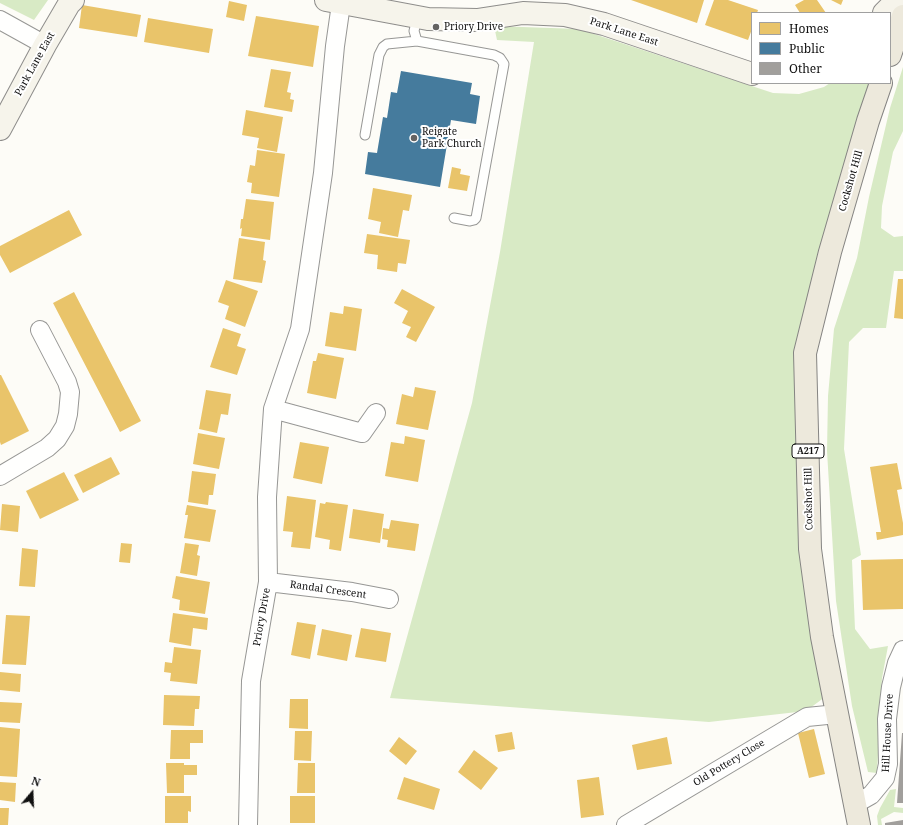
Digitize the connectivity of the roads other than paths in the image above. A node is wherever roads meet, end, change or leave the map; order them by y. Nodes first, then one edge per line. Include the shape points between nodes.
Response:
1 (73, 0) edge
2 (902, 0) edge
3 (333, 2) edge
4 (885, 12) edge
5 (903, 16) edge
6 (417, 18) junction
7 (0, 20) edge
8 (417, 41) junction
9 (45, 45) junction
10 (891, 53) edge
11 (751, 74) edge
12 (881, 84) edge
13 (0, 129) edge
14 (365, 135) dead end
15 (454, 218) dead end
16 (40, 330) dead end
17 (273, 408) junction
18 (376, 413) dead end
19 (0, 476) edge
20 (268, 582) junction
21 (389, 599) dead end
22 (903, 650) edge
23 (837, 714) junction
24 (855, 804) junction
25 (248, 825) edge
26 (626, 825) edge
27 (859, 825) edge

1 - 9 street, Park Lane East
2 - 4 street
3 - 6 street, Park Lane East
3 - 17 street, Priory Drive via 335,46 323,173 300,329
5 - 10 main road
6 - 8 lane via 414,31
6 - 11 street, Park Lane East via 477,20 523,13 564,15 604,24
7 - 9 street
8 - 14 lane via 387,44 383,47 379,55
8 - 15 lane via 494,55 504,64 476,218 470,221
9 - 13 street, Park Lane East
12 - 23 main road, Cockshot Hill / A217 via 830,252 806,354 810,549 822,637
16 - 19 street via 70,392 66,420 57,439 47,448
17 - 18 street via 365,440
17 - 20 street, Priory Drive via 267,497
20 - 21 street, Randal Crescent
20 - 25 street, Priory Drive via 251,681
22 - 24 street, Hill House Drive via 891,687 888,764 885,778 871,795
23 - 24 main road, Cockshot Hill / A217
23 - 26 street, Old Pottery Close via 807,717
24 - 27 main road, Cockshot Hill / A217

